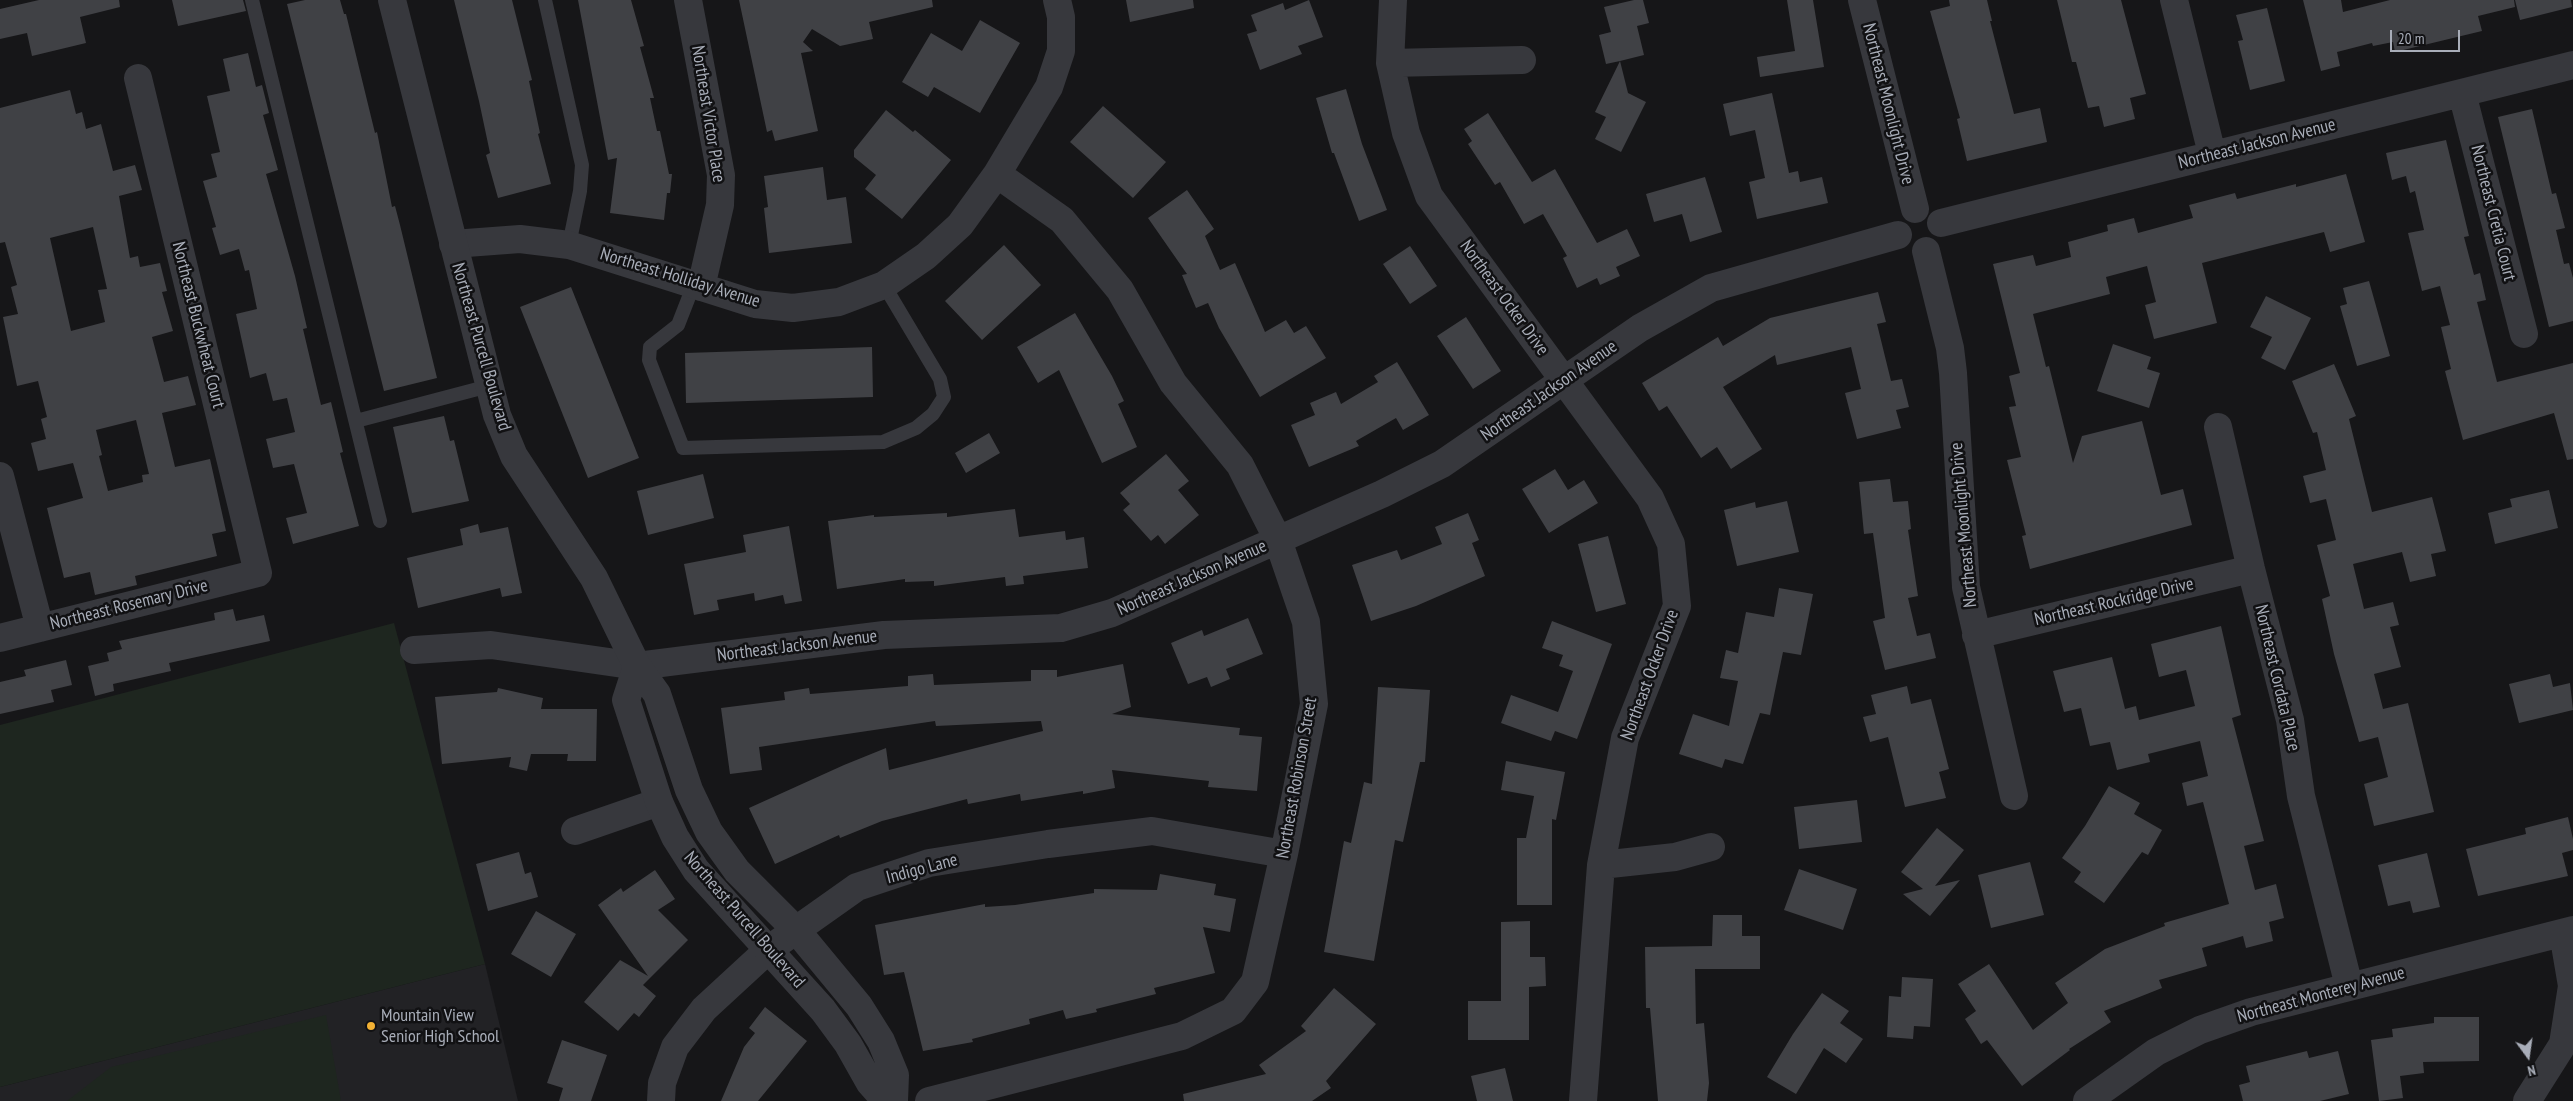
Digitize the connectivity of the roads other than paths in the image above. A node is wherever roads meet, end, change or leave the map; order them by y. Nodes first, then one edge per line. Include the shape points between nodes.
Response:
1 (252, 0) edge
2 (392, 0) edge
3 (545, 0) edge
4 (688, 0) edge
5 (1057, 0) edge
6 (1393, 0) edge
7 (1862, 0) edge
8 (2174, 0) edge
9 (1522, 60) dead end
10 (1390, 63) junction
11 (2573, 65) edge
12 (138, 78) dead end
13 (2462, 93) junction
14 (2212, 154) junction
15 (997, 174) junction
16 (1915, 208) junction
17 (1941, 223) junction
18 (1898, 236) junction
19 (453, 244) junction
20 (570, 245) junction
21 (1926, 251) junction
22 (884, 285) junction
23 (697, 286) junction
24 (2524, 334) dead end
25 (1565, 381) junction
26 (489, 386) junction
27 (356, 421) junction
28 (2218, 427) dead end
29 (0, 476) edge
30 (380, 520) dead end
31 (1278, 540) junction
32 (2251, 569) junction
33 (258, 572) joint
34 (40, 628) junction
35 (1976, 635) junction
36 (0, 638) edge
37 (414, 650) dead end
38 (637, 666) junction
39 (2014, 796) dead end
40 (659, 802) junction
41 (575, 831) dead end
42 (1711, 846) dead end
43 (1284, 854) junction
44 (1601, 865) junction
45 (797, 931) junction
46 (2568, 931) edge
47 (768, 950) junction
48 (2349, 986) junction
49 (661, 1101) edge
50 (886, 1101) edge
51 (894, 1101) edge
52 (929, 1101) edge
53 (1583, 1101) edge
54 (2088, 1101) edge
55 (2527, 1101) edge

1 - 27 lane
2 - 19 street, Northeast Purcell Boulevard
3 - 20 lane via 582,165
4 - 23 street, Northeast Victor Place via 721,175 720,205
5 - 15 street, Northeast Holliday Avenue via 1061,17 1061,51 1050,87
6 - 10 street, Northeast Ocker Drive
7 - 16 street, Northeast Moonlight Drive
8 - 14 street
9 - 10 street
10 - 25 street, Northeast Ocker Drive via 1406,133 1429,196
11 - 13 street, Northeast Jackson Avenue
12 - 33 street, Northeast Buckwheat Court
13 - 14 street, Northeast Jackson Avenue
13 - 24 street, Northeast Cretia Court
14 - 17 street, Northeast Jackson Avenue
15 - 22 street, Northeast Holliday Avenue via 960,225 926,256
15 - 31 street, Northeast Robinson Street via 1062,220 1120,290 1173,383 1240,465
16 - 17 street via 1928,209
16 - 18 street via 1903,216
17 - 21 street via 1938,244
18 - 21 street via 1912,251
18 - 25 street, Northeast Jackson Avenue via 1711,288 1640,328
19 - 20 street, Northeast Holliday Avenue via 520,239
19 - 26 street, Northeast Purcell Boulevard
20 - 23 street, Northeast Holliday Avenue
21 - 35 street, Northeast Moonlight Drive via 1950,348 1966,587
22 - 23 street, Northeast Holliday Avenue via 839,302 793,308 755,304
22 - 23 lane via 940,379 944,397 933,414 916,428 883,442 683,448 649,360 650,347 678,325
25 - 31 street, Northeast Jackson Avenue via 1442,464
25 - 44 street, Northeast Ocker Drive via 1650,498 1671,544 1677,606 1625,738
26 - 27 lane
26 - 38 street, Northeast Purcell Boulevard via 514,456 594,578
27 - 30 lane
28 - 32 street, Northeast Cordata Place
29 - 34 street
31 - 38 street, Northeast Jackson Avenue via 1112,614 1061,628 884,635
31 - 43 street, Northeast Robinson Street via 1306,622 1314,704
32 - 35 street, Northeast Rockridge Drive
32 - 48 street, Northeast Cordata Place via 2290,720 2301,796
33 - 34 street, Northeast Rosemary Drive
34 - 36 street, Northeast Rosemary Drive
35 - 39 street, Northeast Moonlight Drive
37 - 38 street, Northeast Jackson Avenue via 491,645
38 - 40 street, Northeast Purcell Boulevard via 626,700
38 - 45 street, Northeast Purcell Boulevard via 657,694 689,790 709,832 738,871
40 - 41 street
40 - 47 street, Northeast Purcell Boulevard via 675,837 696,870
42 - 44 street via 1675,857
43 - 45 street, Indigo Lane via 1152,831 1048,844 929,863 857,888
43 - 52 street, Northeast Robinson Street via 1255,982 1233,1011 1182,1036
44 - 53 street, Northeast Ocker Drive
45 - 47 street, Indigo Lane
45 - 51 street, Northeast Purcell Boulevard via 859,1006 881,1041 895,1075
46 - 48 street, Northeast Monterey Avenue
46 - 55 street via 2572,986 2563,1044
47 - 49 street, Indigo Lane via 704,1009 675,1047 662,1083
47 - 50 street, Northeast Purcell Boulevard via 823,1010 848,1044 870,1083
48 - 54 street, Northeast Monterey Avenue via 2251,1012 2200,1030 2156,1052

